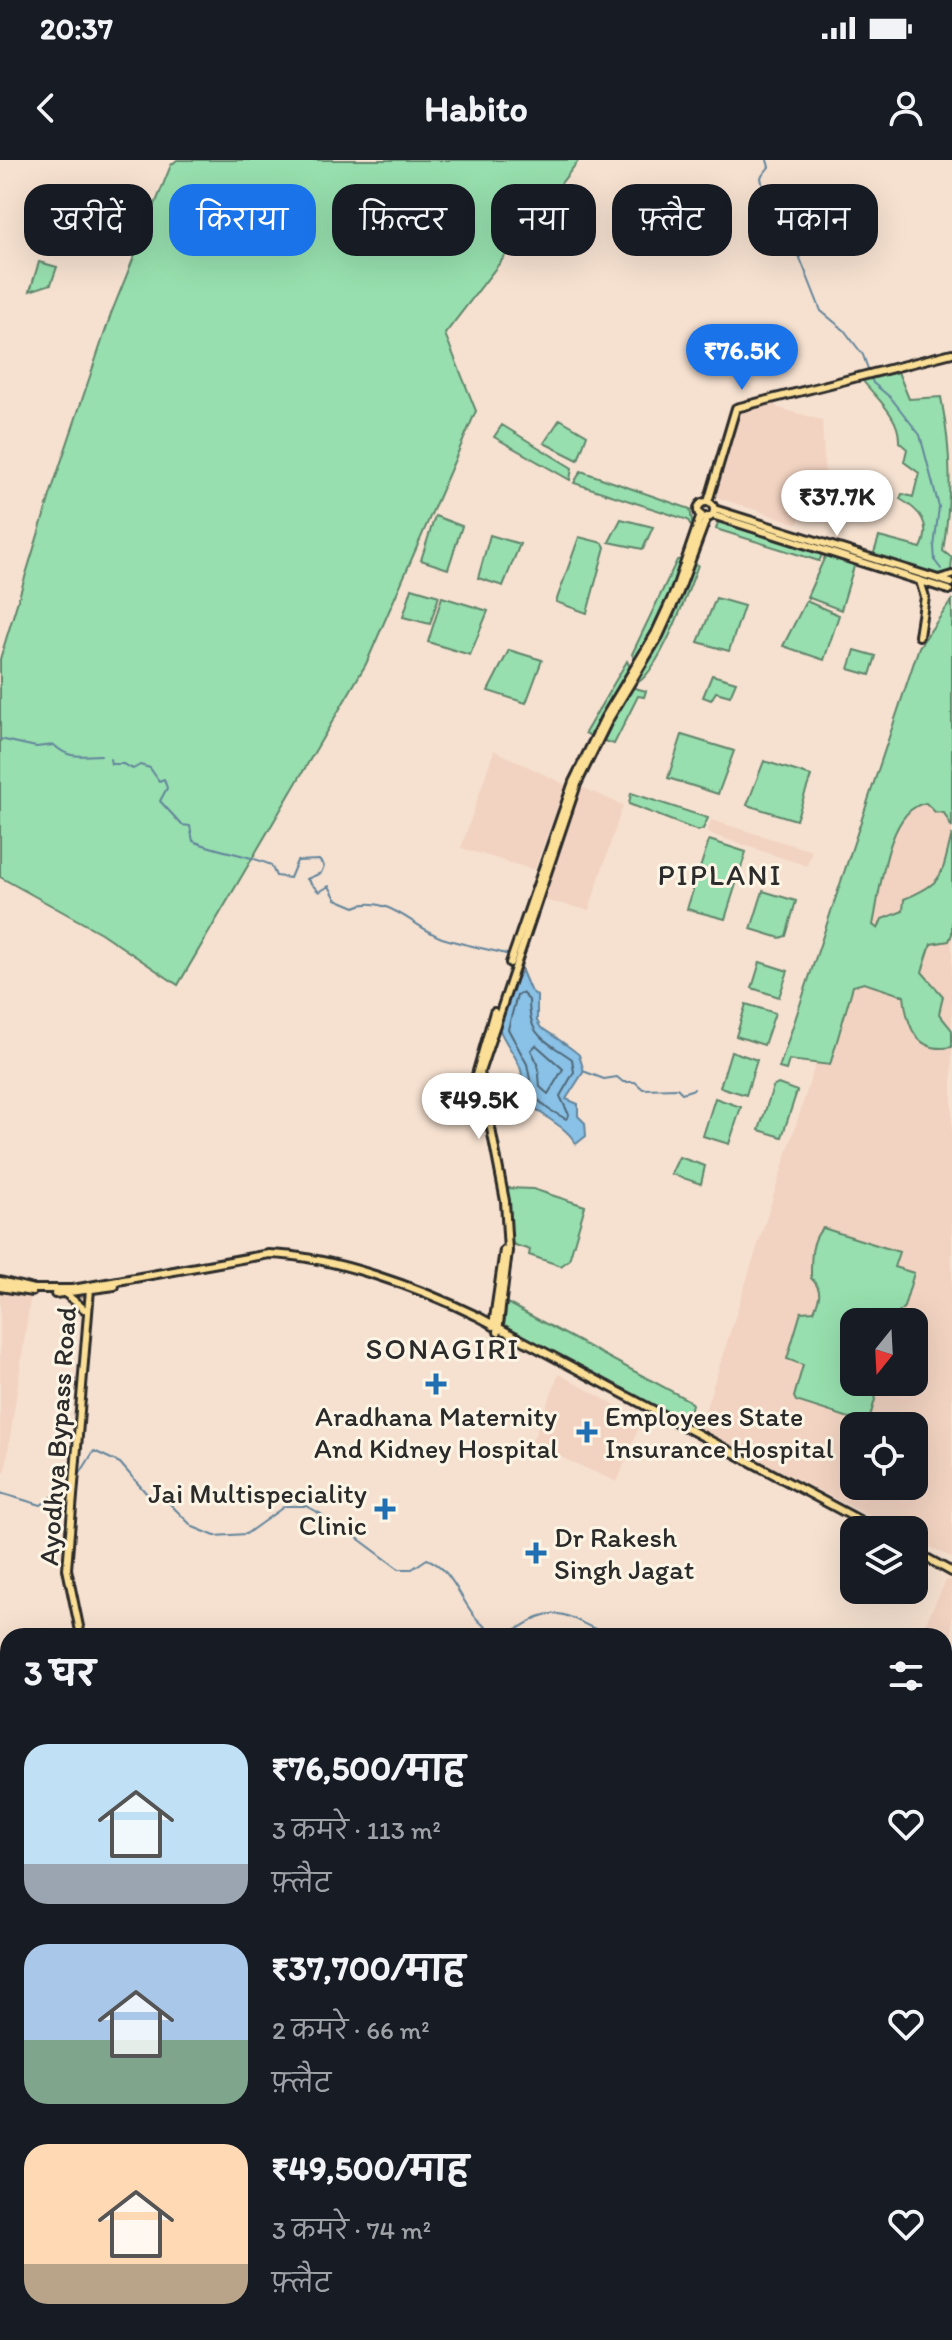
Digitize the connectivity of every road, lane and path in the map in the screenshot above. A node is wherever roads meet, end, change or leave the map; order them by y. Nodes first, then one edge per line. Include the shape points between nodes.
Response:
1 (952, 353) edge
2 (708, 502) junction
3 (708, 514) junction
4 (867, 561) junction
5 (952, 575) edge
6 (919, 580) junction
7 (935, 580) junction
8 (951, 587) edge
9 (919, 636) dead end
10 (505, 1256) junction
11 (0, 1281) edge
12 (0, 1287) edge
13 (106, 1288) junction
14 (88, 1289) junction
15 (65, 1293) junction
16 (496, 1307) junction
17 (86, 1309) junction
18 (477, 1316) junction
19 (496, 1328) junction
20 (850, 1516) edge
21 (928, 1558) edge
22 (952, 1571) edge
23 (77, 1628) edge

1 - 2 main road via 736,408
2 - 3 main road
2 - 3 main road via 699,505
3 - 4 main road
3 - 10 main road via 655,634 573,782 480,1076 503,1181
4 - 6 main road
4 - 7 main road
5 - 7 main road
6 - 8 main road
6 - 9 main road via 925,597
7 - 8 main road
10 - 16 main road
10 - 19 main road
11 - 14 main road via 52,1291
12 - 15 main road
13 - 14 main road
13 - 17 main road
13 - 19 main road via 291,1258 431,1297
14 - 15 main road
14 - 17 main road, Ayodhya Bypass Road
14 - 18 main road via 266,1254 291,1255 431,1294
15 - 17 main road
16 - 18 main road via 491,1315
16 - 19 main road
17 - 23 main road, Ayodhya Bypass Road via 64,1577
18 - 19 main road
19 - 20 main road
21 - 22 main road

